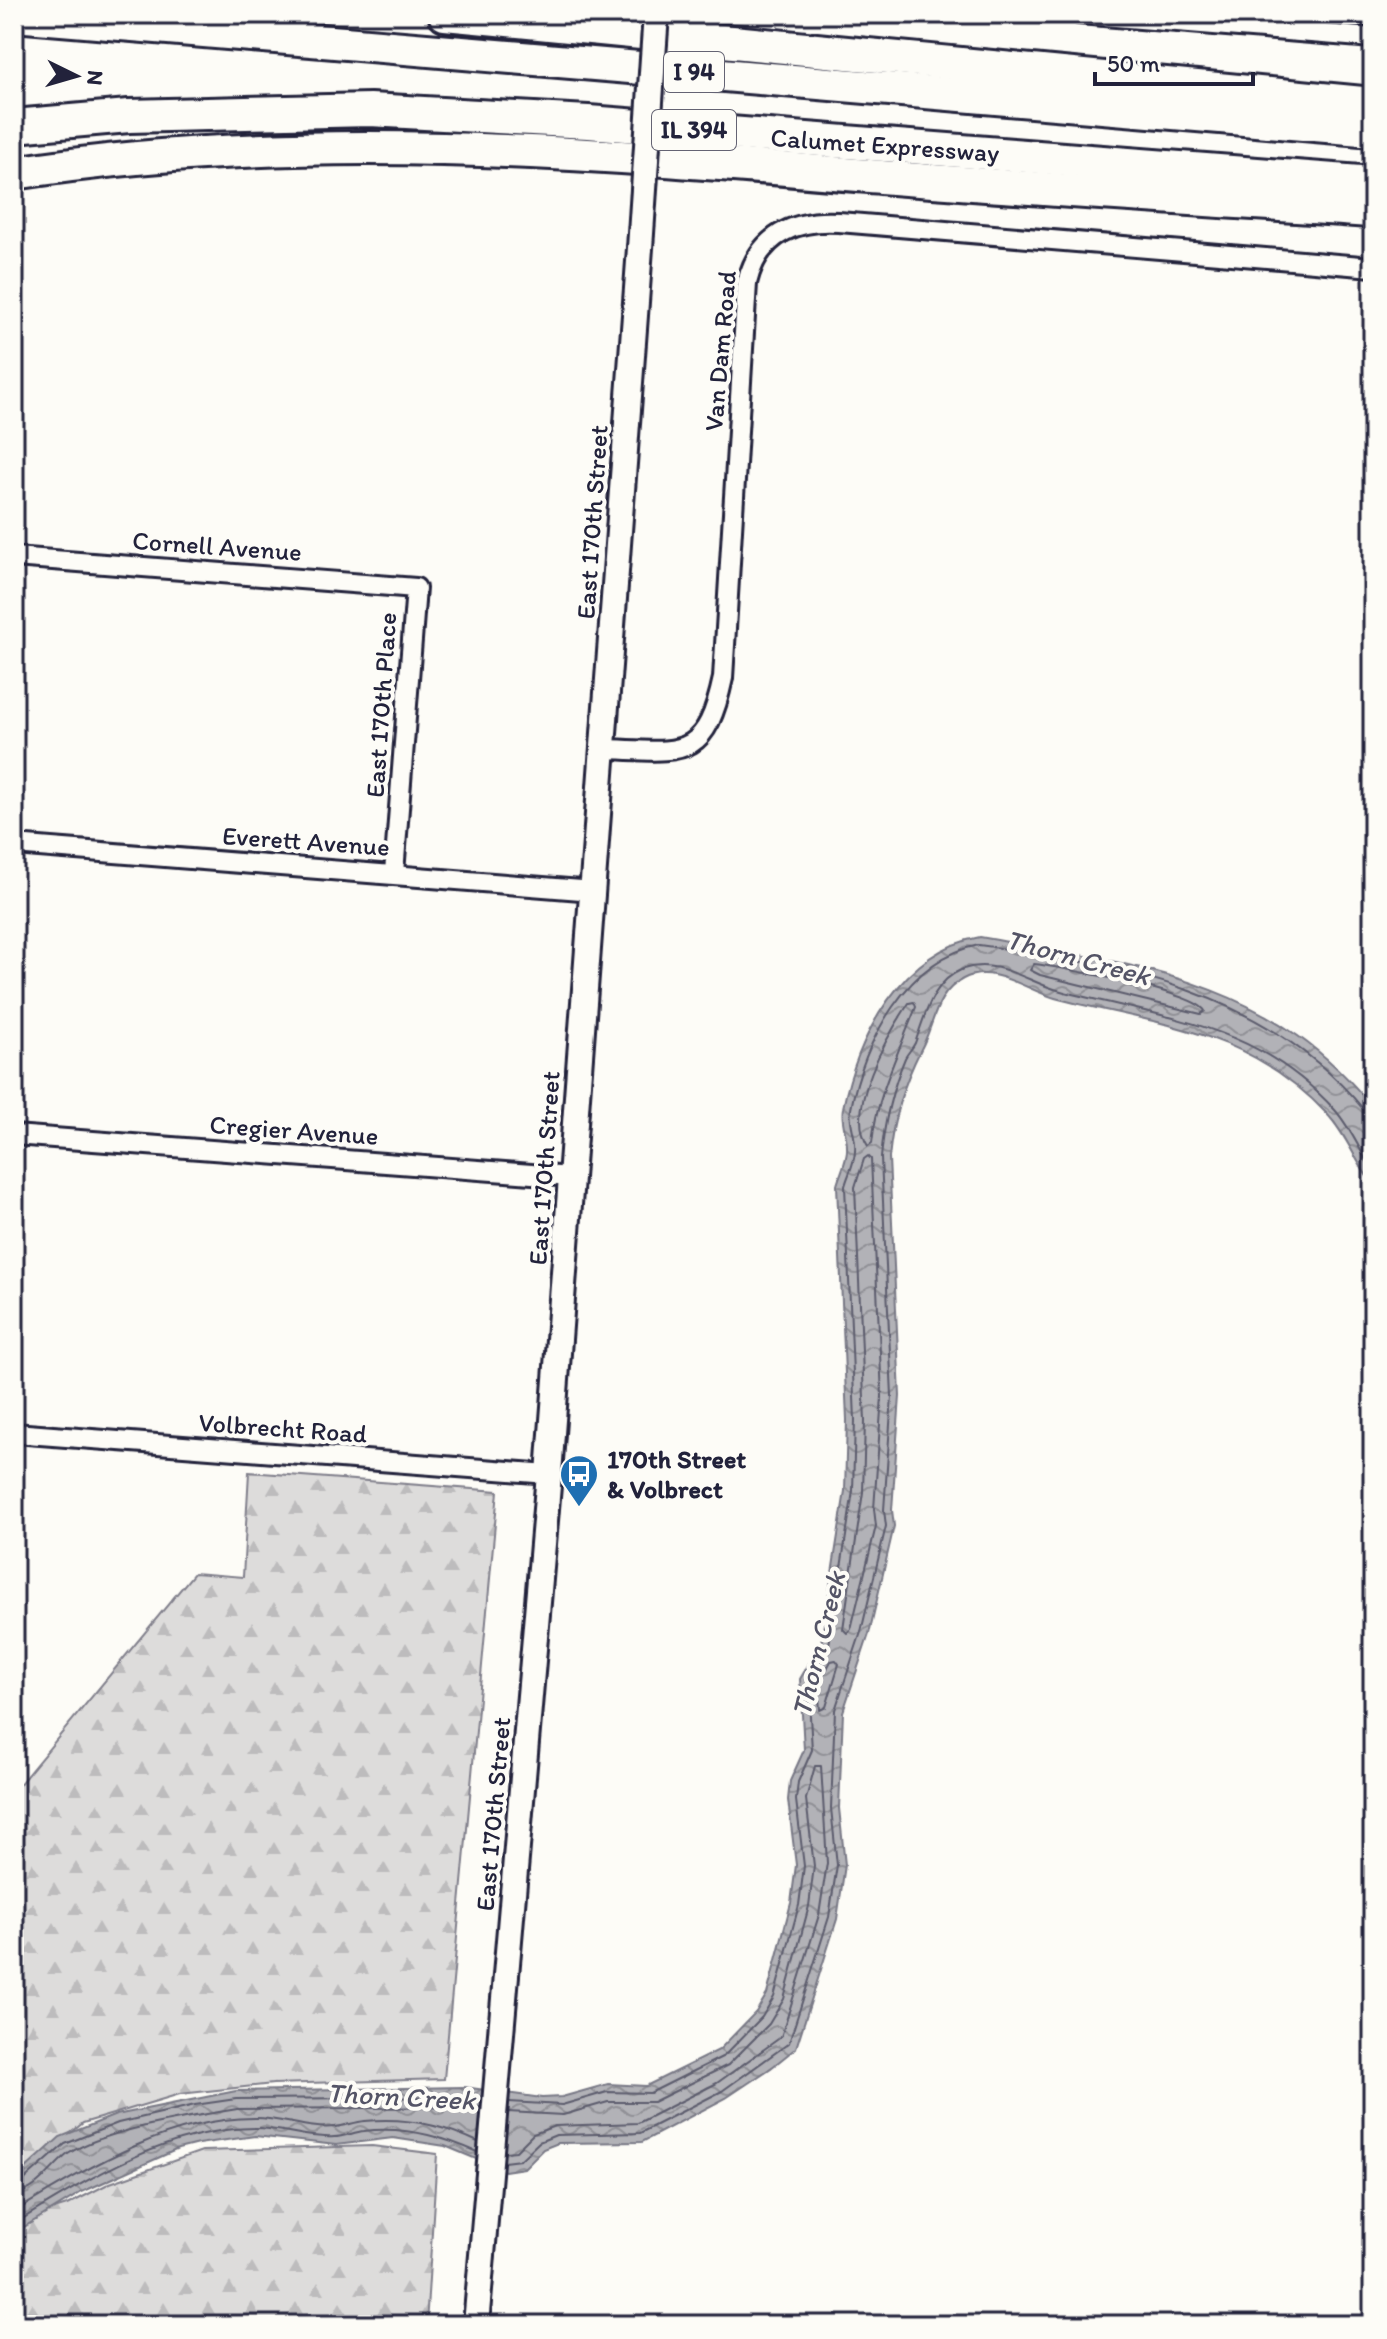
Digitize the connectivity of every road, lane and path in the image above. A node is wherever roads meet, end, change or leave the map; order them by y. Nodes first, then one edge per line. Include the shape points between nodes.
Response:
1 (445, 14) edge
2 (656, 14) edge
3 (1079, 14) edge
4 (14, 15) edge
5 (1301, 23) edge
6 (1373, 38) edge
7 (1373, 104) edge
8 (14, 126) edge
9 (1373, 130) edge
10 (14, 173) edge
11 (1373, 183) edge
12 (1373, 211) edge
13 (1373, 267) edge
14 (14, 557) edge
15 (416, 588) joint
16 (604, 749) junction
17 (14, 845) edge
18 (394, 873) junction
19 (594, 891) junction
20 (14, 1135) edge
21 (571, 1177) junction
22 (14, 1433) edge
23 (549, 1474) junction
24 (476, 2325) edge

1 - 7 highway
2 - 16 street, East 170th Street, bridge
3 - 5 street
4 - 9 highway, I 94
5 - 6 street
8 - 11 highway, Calumet Expressway / IL 394 via 129,116 370,110
10 - 12 highway via 244,152 520,150
13 - 16 street, Van Dam Road via 839,222 786,228 757,255 747,283 723,678 717,706 704,732 686,748
14 - 15 street, Cornell Avenue
15 - 18 street, East 170th Place
16 - 19 street, East 170th Street
17 - 18 street, Everett Avenue
18 - 19 street, Everett Avenue
19 - 21 street, East 170th Street
20 - 21 street, Cregier Avenue
21 - 23 street, East 170th Street
22 - 23 street, Volbrecht Road
23 - 24 street, East 170th Street

